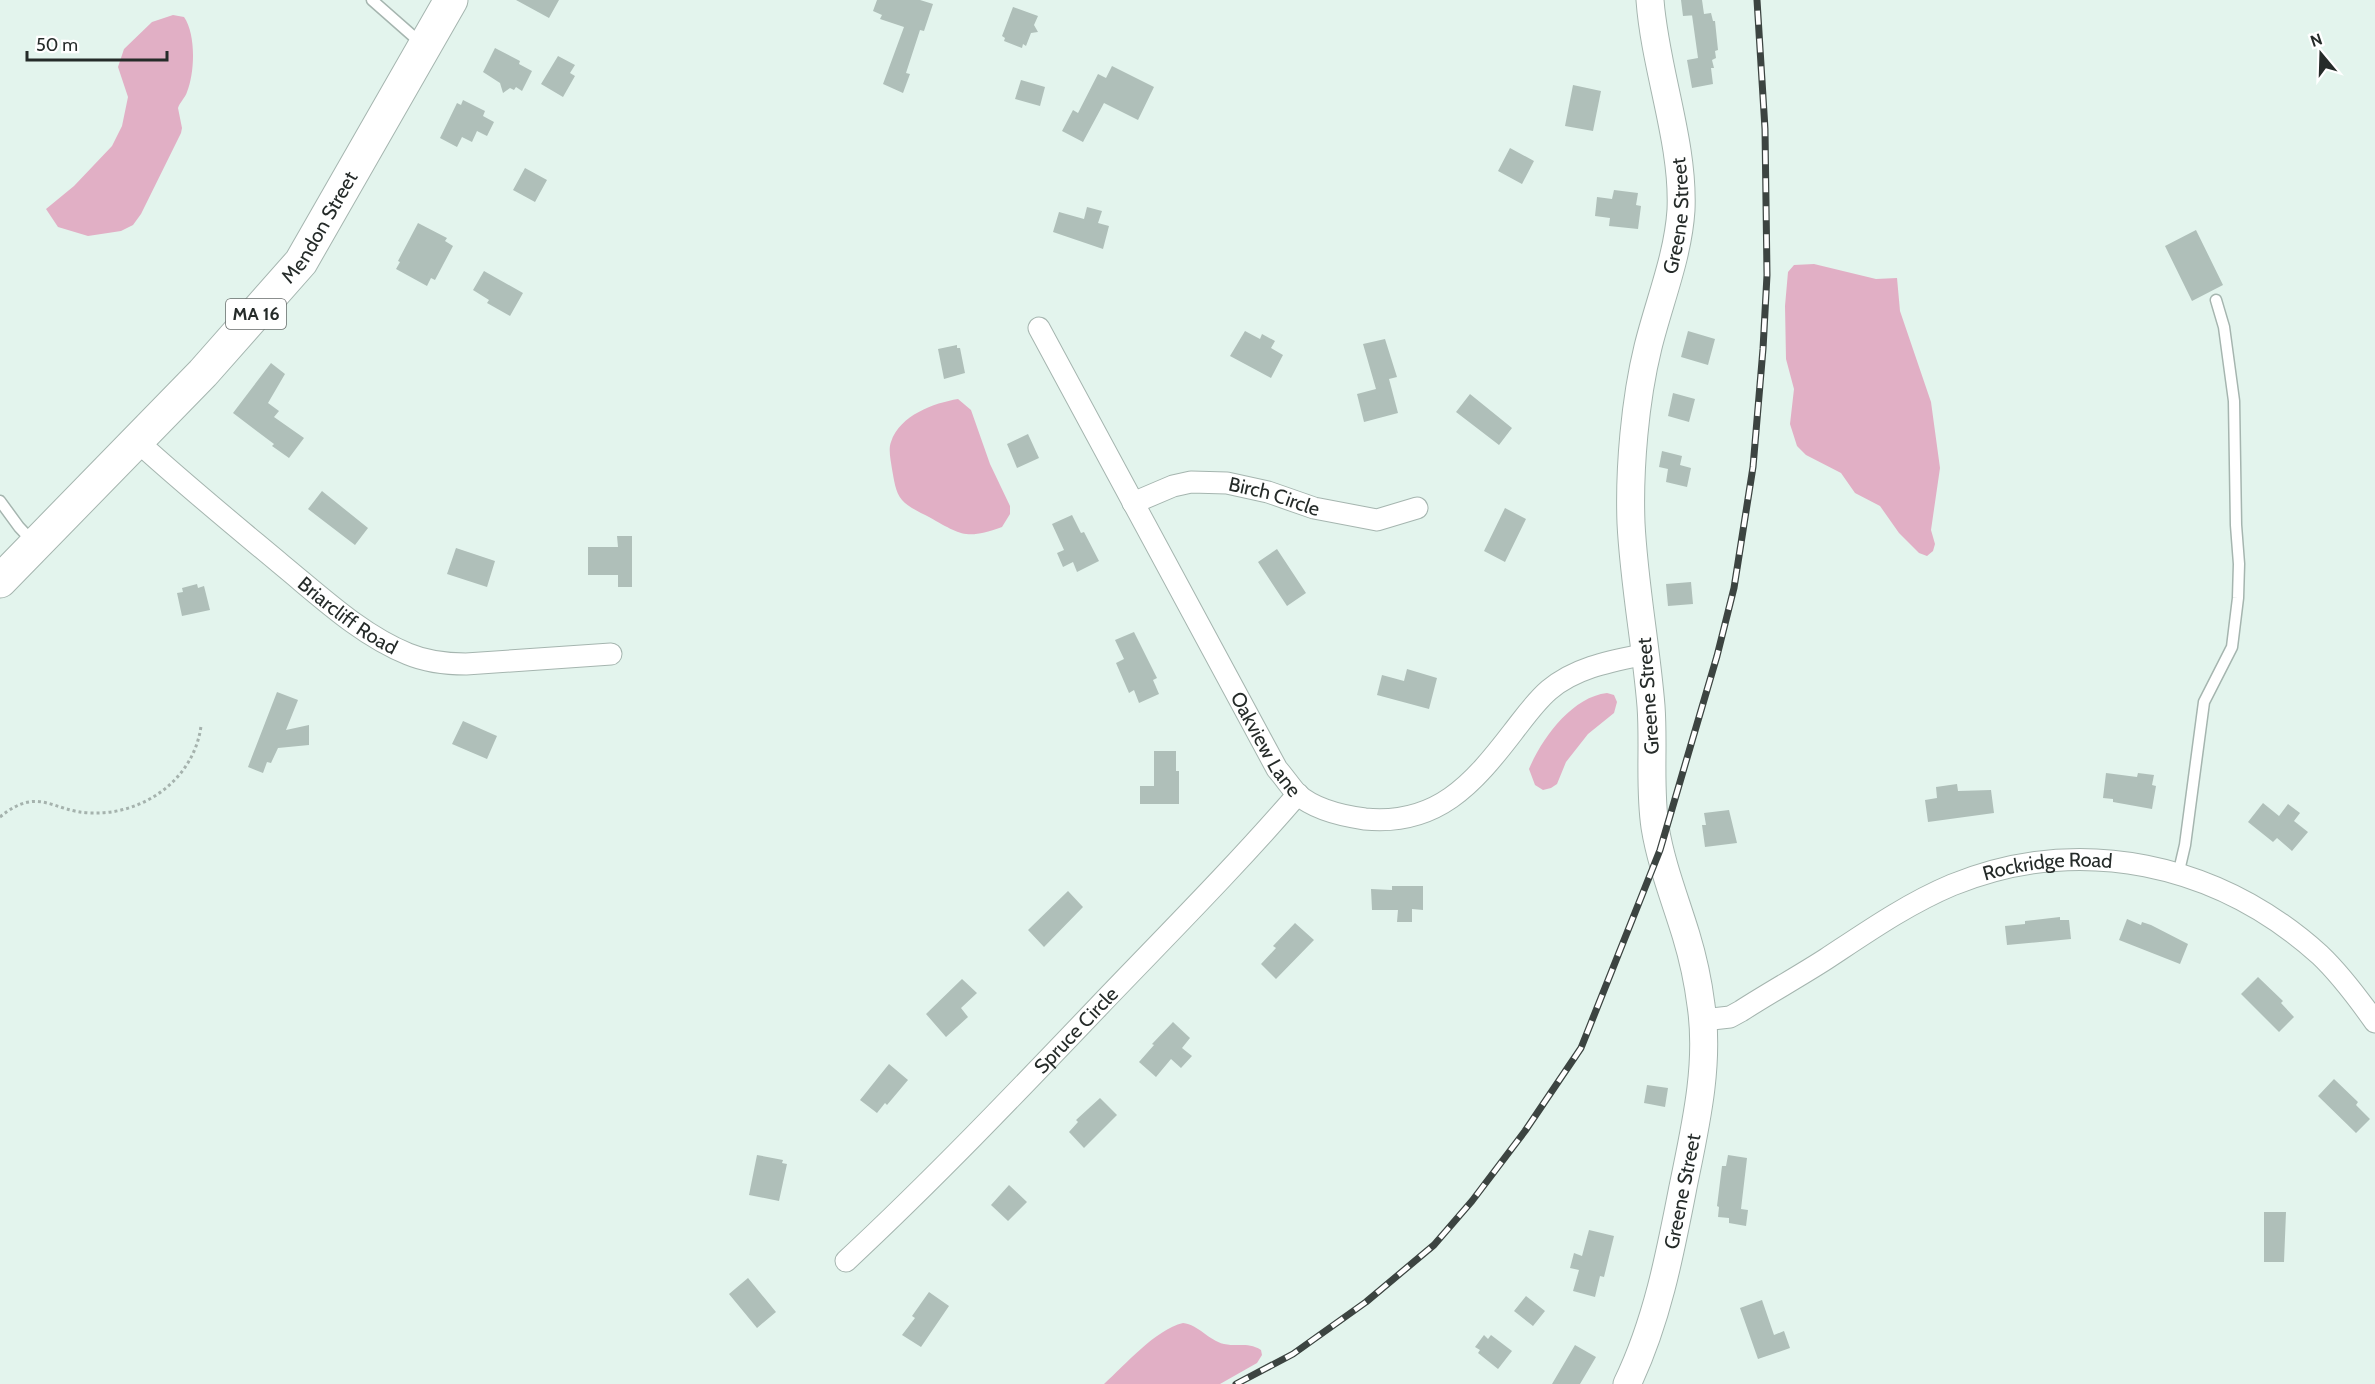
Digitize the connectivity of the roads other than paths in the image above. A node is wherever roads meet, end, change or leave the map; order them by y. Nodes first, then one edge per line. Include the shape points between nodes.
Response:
1 (372, 0) edge
2 (451, 0) edge
3 (1650, 0) edge
4 (425, 46) junction
5 (2216, 300) dead end
6 (1039, 327) dead end
7 (137, 441) junction
8 (0, 501) edge
9 (1133, 503) junction
10 (1417, 508) dead end
11 (37, 545) junction
12 (0, 581) edge
13 (611, 654) dead end
14 (1646, 654) junction
15 (1298, 795) junction
16 (2178, 875) junction
17 (1703, 1020) junction
18 (2375, 1022) edge
19 (846, 1261) dead end
20 (1627, 1384) edge

1 - 4 lane
2 - 4 main road, Mendon Street / MA 16
3 - 14 street, Greene Street via 1681,198 1675,251 1644,364 1633,463 1631,527
4 - 7 main road, Mendon Street / MA 16 via 301,262
5 - 16 lane via 2224,327 2234,401 2238,598 2232,647 2204,702
6 - 9 street, Oakview Lane
7 - 11 main road, Mendon Street / MA 16
7 - 13 street, Briarcliff Road via 316,592 374,635 410,655 446,664 466,664
8 - 11 lane
9 - 10 street, Birch Circle via 1191,482 1227,483 1314,508 1377,520
9 - 15 street, Oakview Lane via 1277,769
11 - 12 main road, Mendon Street / MA 16
14 - 15 street, Oakview Lane via 1589,668 1549,690 1483,770 1438,807 1414,817 1384,821 1353,817 1324,809
14 - 17 street, Greene Street via 1656,830 1669,887 1688,939
15 - 19 street, Spruce Circle via 981,1129
16 - 17 street, Rockridge Road via 2091,860 2002,868 1924,898 1730,1017
16 - 18 street, Rockridge Road via 2234,895 2296,935 2343,980
17 - 20 street, Greene Street via 1700,1095 1674,1231 1648,1334

